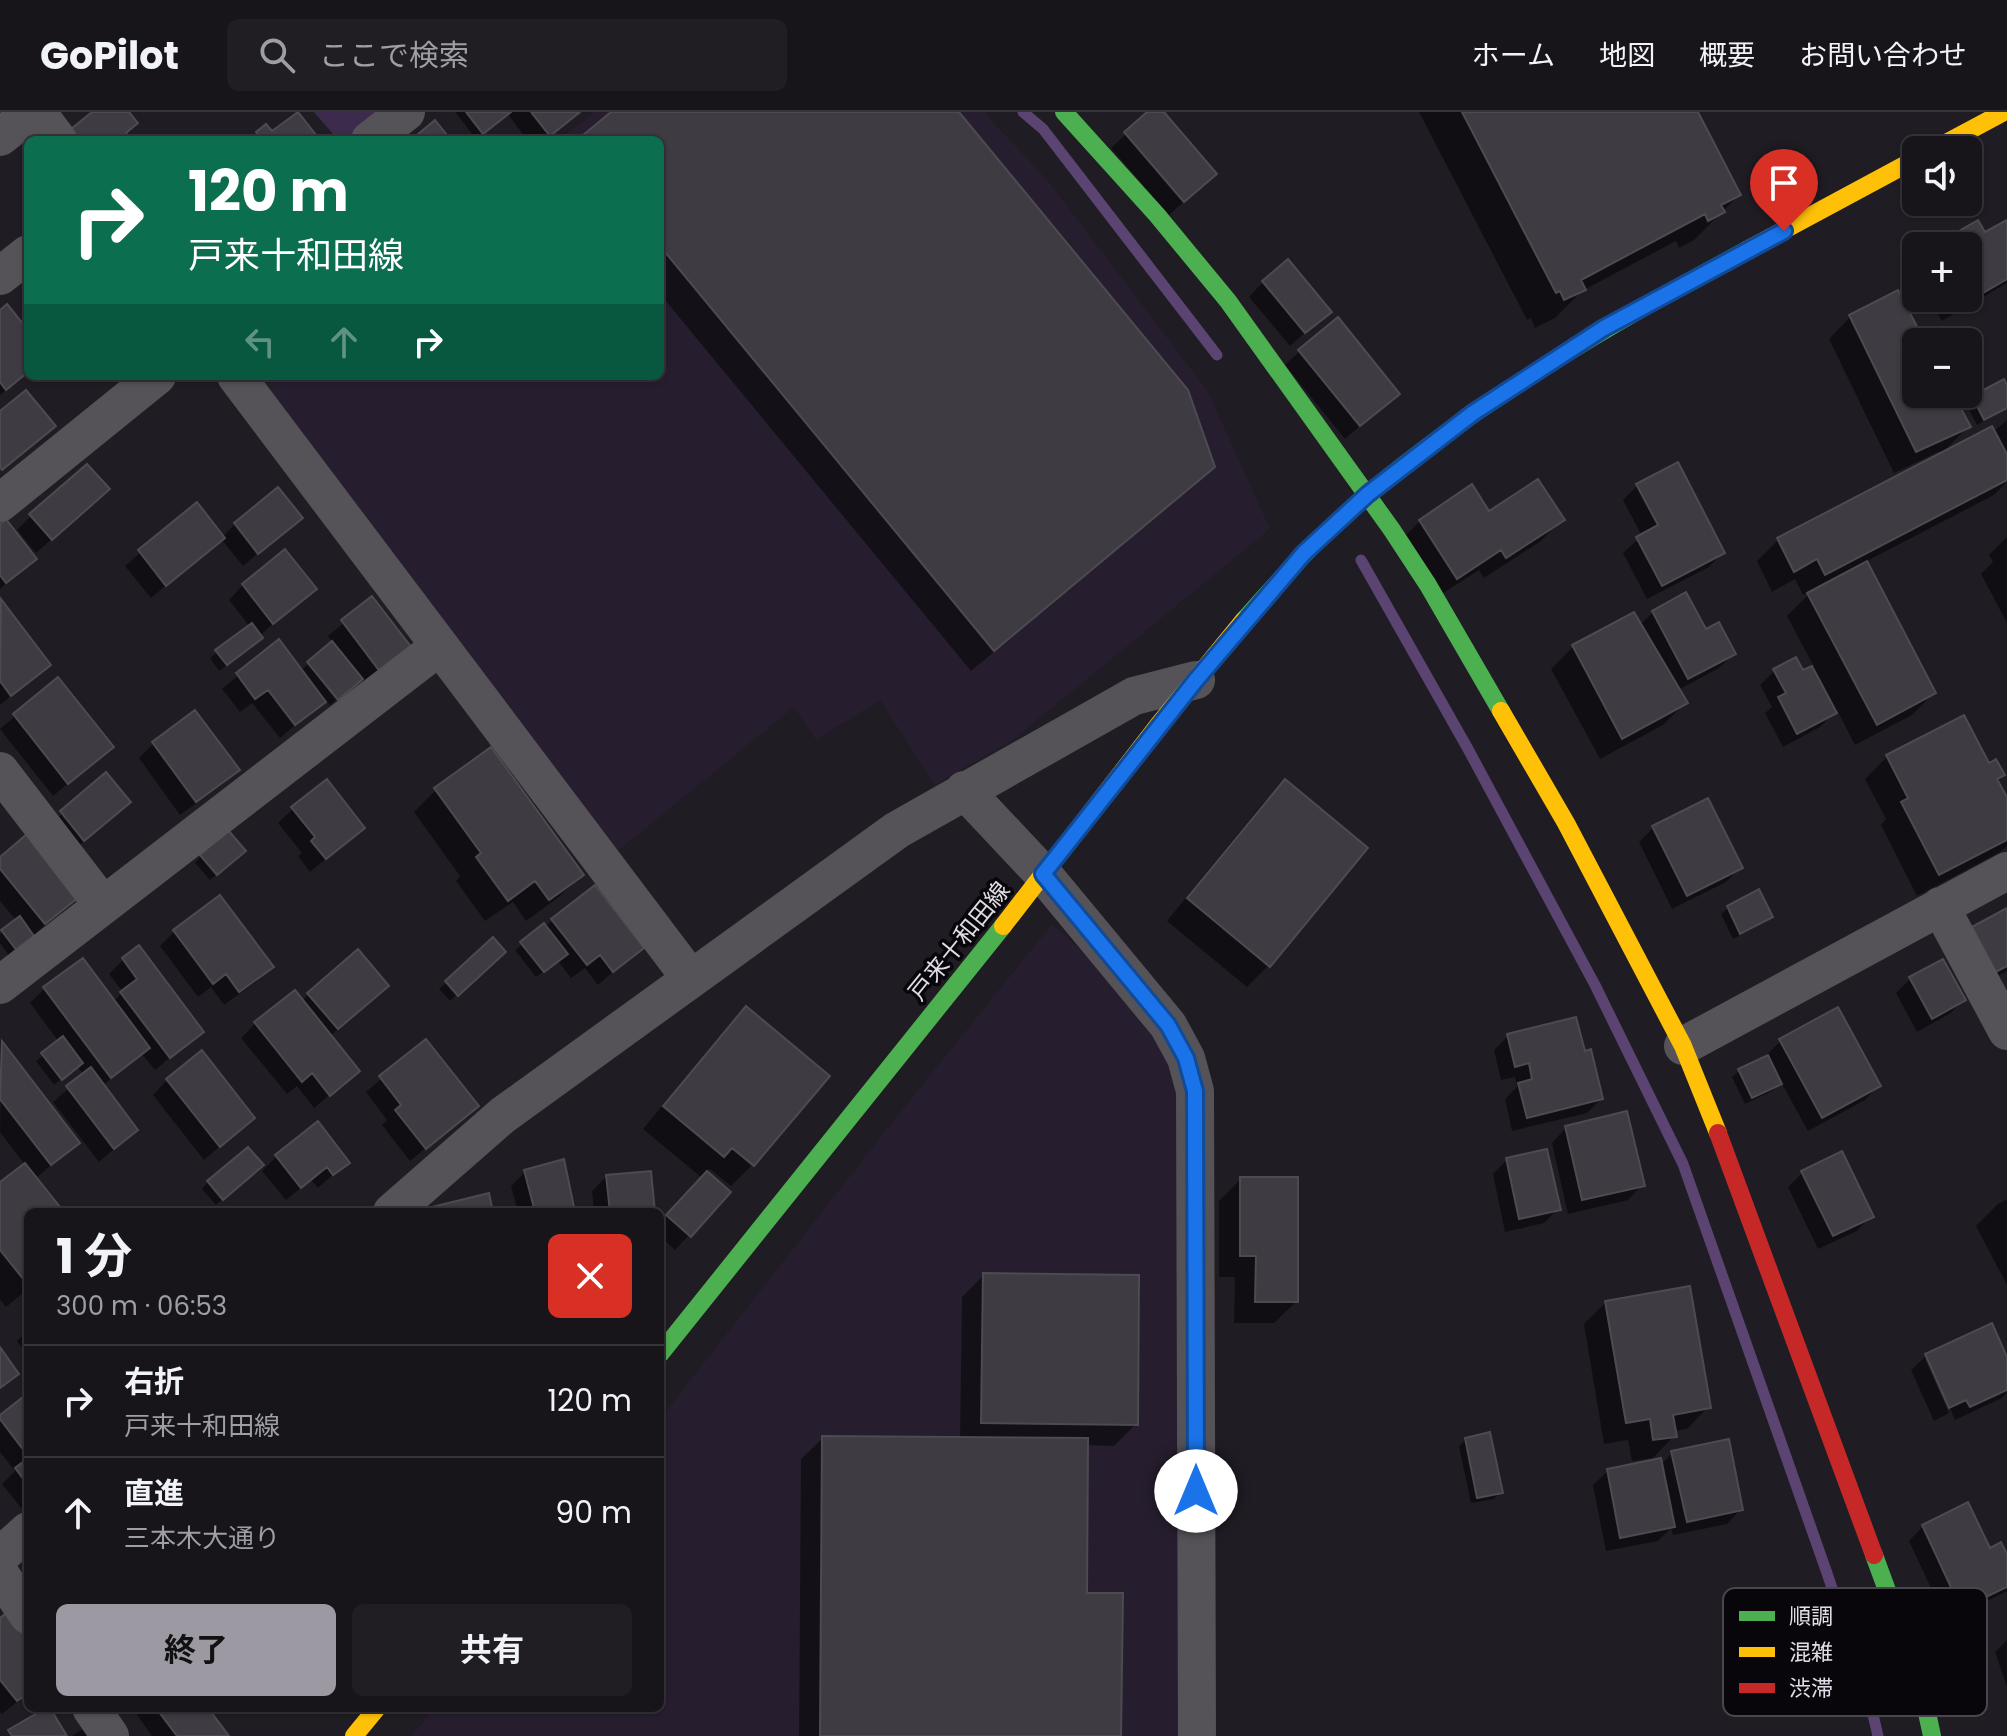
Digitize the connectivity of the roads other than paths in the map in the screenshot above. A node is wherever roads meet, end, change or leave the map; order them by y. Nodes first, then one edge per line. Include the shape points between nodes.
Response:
1 (406, 112) edge
2 (1064, 112) edge
3 (2004, 112) edge
4 (45, 119) edge
5 (375, 136) edge
6 (1959, 136) edge
7 (0, 137) edge
8 (1902, 167) edge
9 (24, 257) edge
10 (0, 276) edge
11 (152, 380) edge
12 (239, 380) edge
13 (1368, 494) junction
14 (0, 503) edge
15 (440, 646) junction
16 (1196, 680) junction
17 (0, 771) edge
18 (964, 790) junction
19 (2007, 871) edge
20 (1043, 874) junction
21 (103, 905) junction
22 (1940, 906) junction
23 (691, 979) junction
24 (0, 985) edge
25 (2007, 1031) edge
26 (1683, 1046) junction
27 (397, 1208) edge
28 (664, 1349) edge
29 (24, 1535) edge
30 (0, 1556) edge
31 (0, 1574) edge
32 (1886, 1588) edge
33 (24, 1609) edge
34 (94, 1712) edge
35 (374, 1712) edge
36 (1928, 1716) edge
37 (110, 1736) edge
38 (354, 1736) edge
39 (1197, 1736) edge
40 (1932, 1736) edge

1 - 5 street
2 - 13 main road via 1228,301
3 - 6 main road
4 - 7 street
8 - 13 main road, 戸来十和田線 via 1604,328 1473,413
9 - 10 street
11 - 14 street
12 - 15 street
13 - 16 main road, 戸来十和田線 via 1304,553
13 - 26 main road via 1428,585 1566,823
15 - 21 street
15 - 23 street
16 - 18 street via 1134,696
16 - 20 main road, 戸来十和田線
17 - 21 street
18 - 20 street
18 - 23 street via 897,830
19 - 22 street
20 - 28 main road, 戸来十和田線
20 - 39 street via 1168,1025 1186,1058 1195,1091
21 - 24 street
22 - 25 street
22 - 26 street
23 - 27 street via 503,1115
26 - 32 main road
29 - 30 street
31 - 33 street
34 - 37 street
35 - 38 main road
36 - 40 main road

